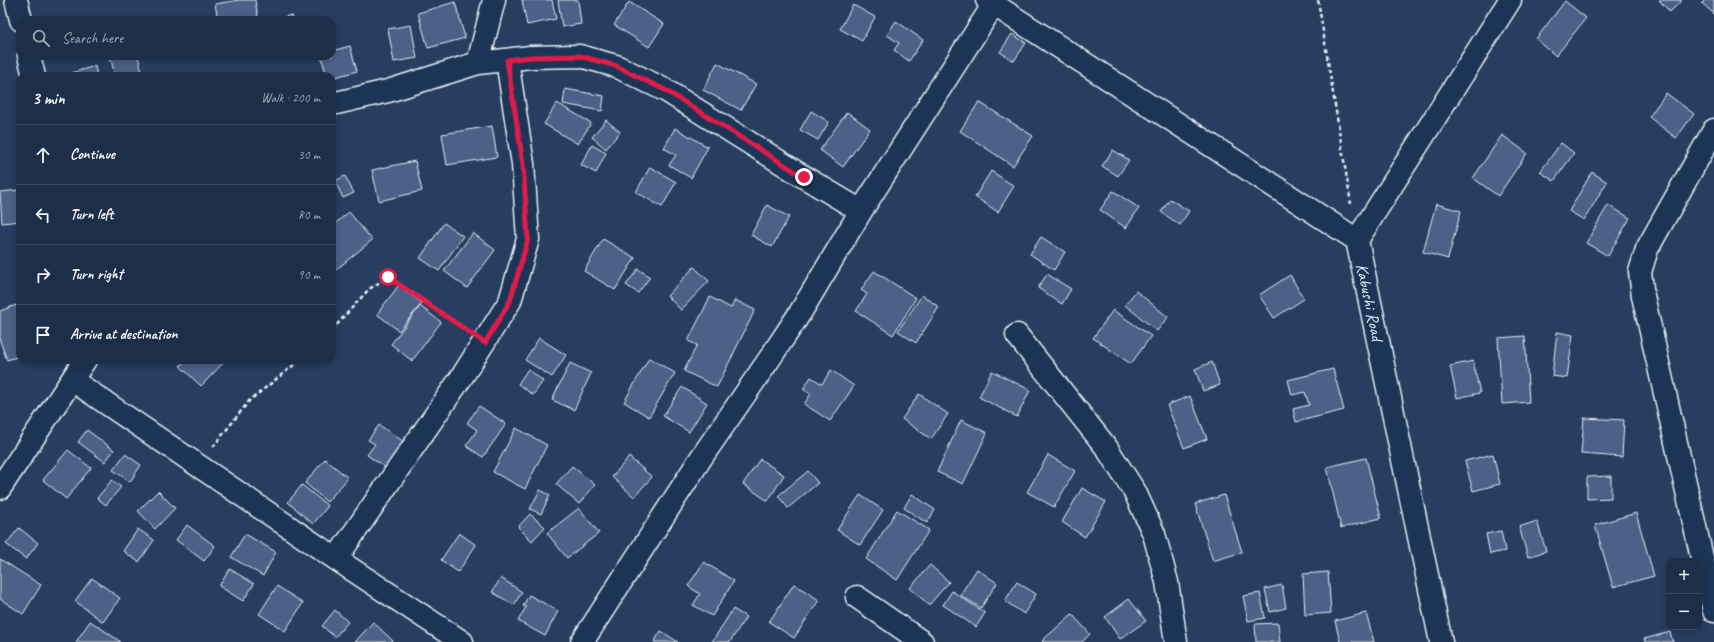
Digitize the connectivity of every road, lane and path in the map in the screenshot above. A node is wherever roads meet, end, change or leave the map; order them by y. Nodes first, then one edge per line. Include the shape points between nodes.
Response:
1 (16, 0) edge
2 (494, 0) edge
3 (1318, 0) edge
4 (1510, 0) edge
5 (991, 2) edge
6 (20, 16) edge
7 (30, 60) edge
8 (507, 60) junction
9 (478, 63) junction
10 (33, 72) edge
11 (336, 103) edge
12 (1714, 130) edge
13 (862, 211) junction
14 (1357, 240) junction
15 (336, 326) edge
16 (1017, 335) dead end
17 (485, 343) junction
18 (82, 364) edge
19 (295, 364) edge
20 (72, 380) junction
21 (198, 465) junction
22 (0, 488) edge
23 (336, 559) junction
24 (857, 597) dead end
25 (1714, 610) edge
26 (462, 642) edge
27 (582, 642) edge
28 (922, 642) edge
29 (1176, 642) edge
30 (1442, 642) edge

1 - 6 street
2 - 9 street
3 - 14 path
4 - 14 street, Kabushi Road
5 - 13 street
5 - 14 street
7 - 10 street
8 - 9 street
8 - 13 street via 580,56 616,66 665,90
8 - 17 street via 523,164 528,239 510,301
9 - 11 street via 388,91
12 - 25 street via 1647,249 1640,272 1643,296
13 - 27 street via 800,313 701,458
14 - 30 street, Kabushi Road
15 - 17 path via 369,289 388,277
16 - 29 street via 1106,447 1135,492 1156,540 1167,582
17 - 23 street
18 - 20 street
19 - 21 path via 249,402
20 - 21 street
20 - 22 street
21 - 23 street
23 - 26 street
24 - 28 street

